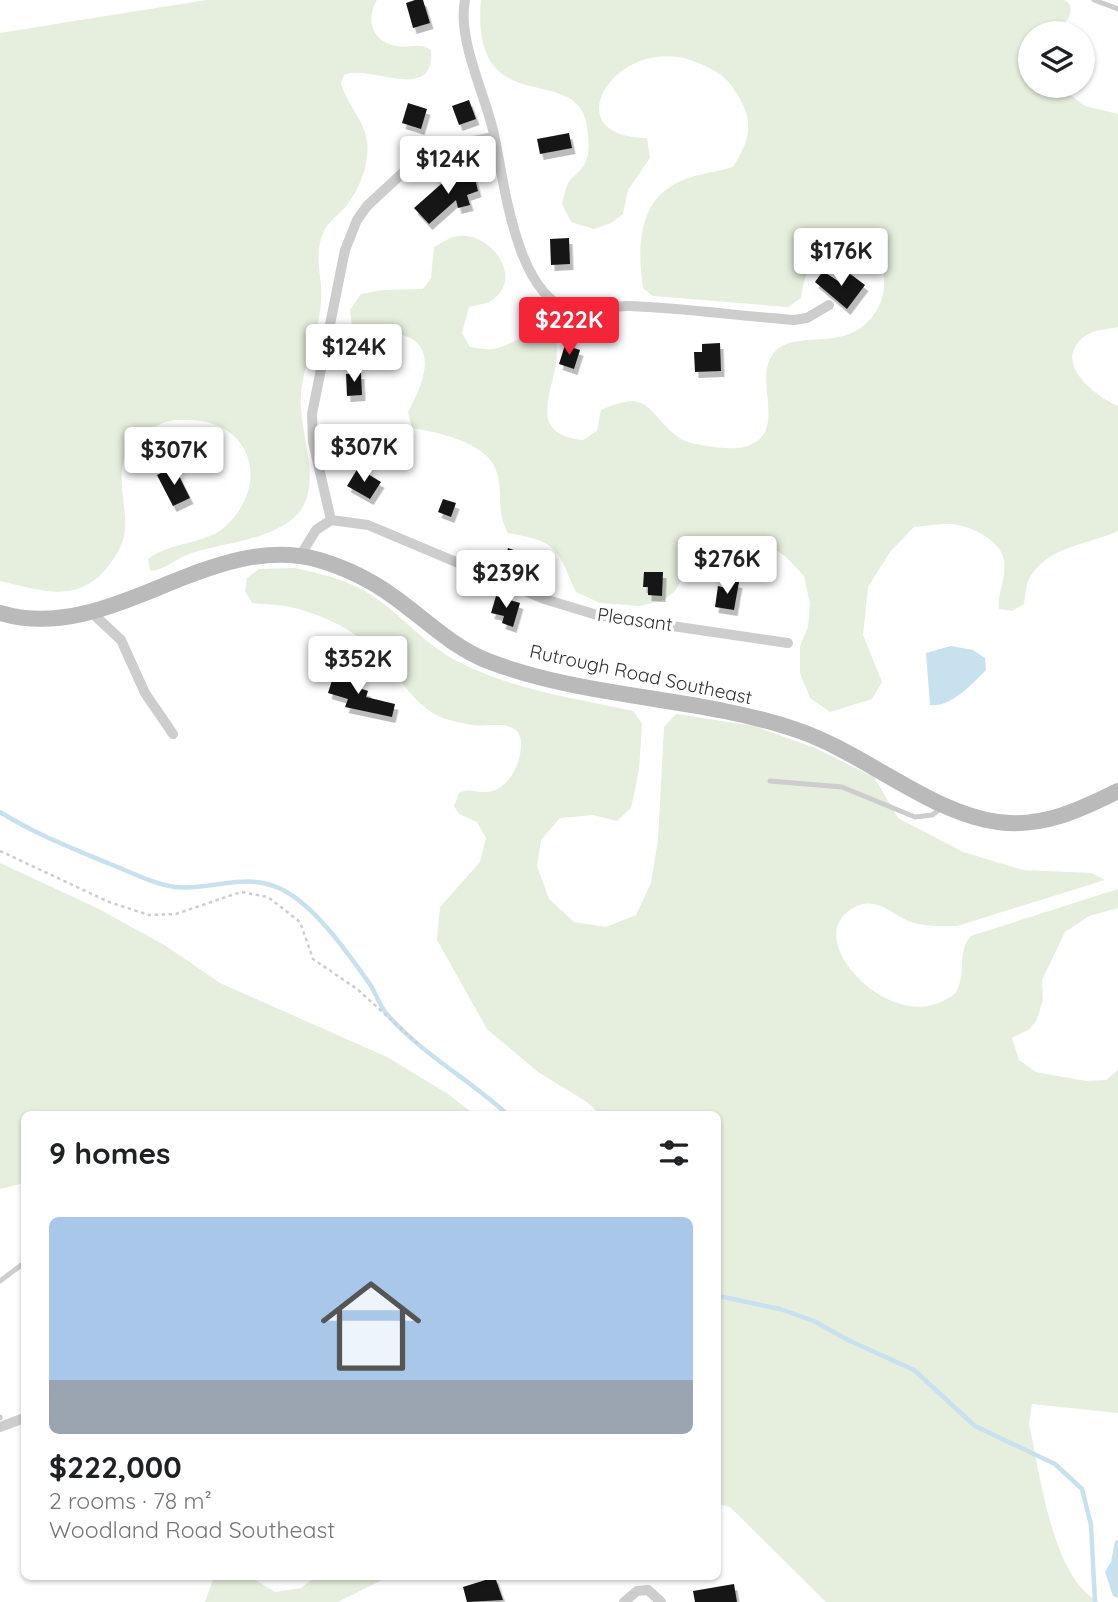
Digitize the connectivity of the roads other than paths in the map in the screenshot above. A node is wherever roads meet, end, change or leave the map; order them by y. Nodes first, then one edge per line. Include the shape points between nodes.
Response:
1 (465, 0) edge
2 (1094, 0) edge
3 (1118, 9) edge
4 (494, 137) junction
5 (829, 305) dead end
6 (331, 520) junction
7 (300, 556) junction
8 (89, 610) junction
9 (0, 613) edge
10 (788, 643) dead end
11 (173, 734) dead end
12 (770, 781) dead end
13 (1118, 791) edge
14 (945, 804) junction
15 (21, 1265) edge
16 (0, 1280) edge
17 (21, 1419) edge
18 (0, 1427) edge
19 (624, 1602) edge
20 (661, 1602) edge

1 - 4 street via 467,41
2 - 3 lane
4 - 5 street via 526,267 540,290 562,307 584,311 628,306 794,320
4 - 6 street via 423,154 368,206 350,234 312,414 313,442
6 - 7 street via 316,530
6 - 10 street, Pleasant via 368,525 544,599 597,615
7 - 8 street, Rutrough Road Southeast via 273,554 230,562
7 - 14 street, Rutrough Road Southeast via 367,579 452,642 488,661 587,687 709,708 797,730
8 - 9 street, Rutrough Road Southeast via 40,618
8 - 11 street via 121,640 145,693
12 - 14 lane via 842,787 915,817 932,815
13 - 14 street, Rutrough Road Southeast via 1061,817 1027,823 983,820
15 - 16 lane
17 - 18 street
19 - 20 street via 637,1591 648,1590

